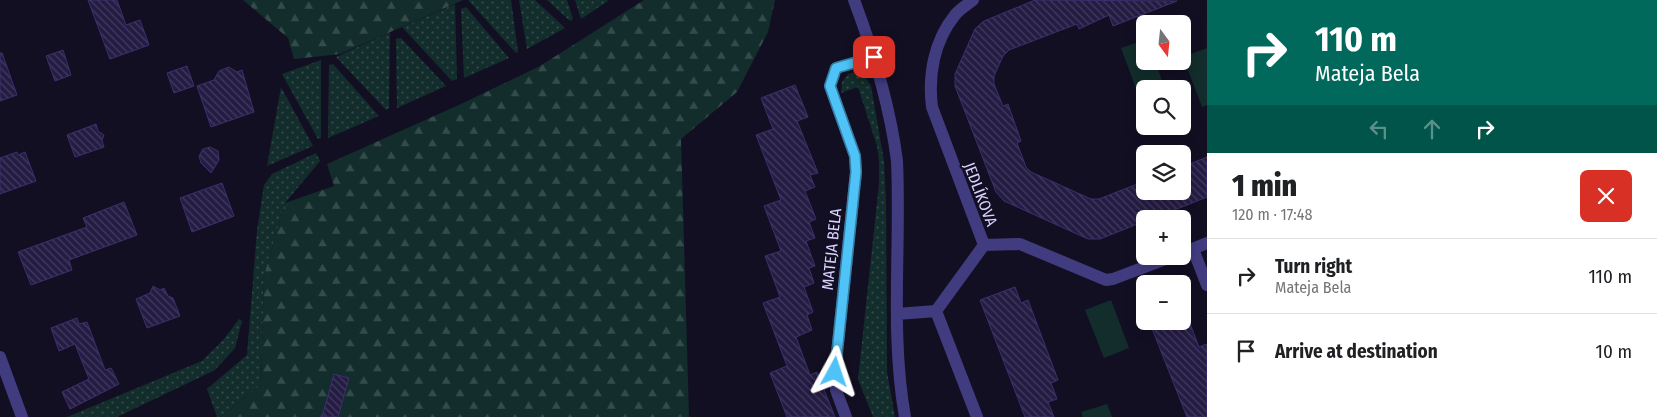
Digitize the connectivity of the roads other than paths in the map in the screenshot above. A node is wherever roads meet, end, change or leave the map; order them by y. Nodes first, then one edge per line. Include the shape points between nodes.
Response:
1 (854, 0) edge
2 (973, 0) edge
3 (874, 57) junction
4 (1207, 244) edge
5 (984, 245) junction
6 (1191, 250) edge
7 (1191, 256) edge
8 (1150, 265) edge
9 (1207, 285) edge
10 (936, 312) junction
11 (897, 314) junction
12 (0, 357) edge
13 (22, 417) edge
14 (846, 417) edge
15 (905, 417) edge
16 (977, 417) edge

1 - 3 street
2 - 5 street, JEDLÍKOVA via 956,14 944,31 936,50 929,89 932,107
3 - 11 street via 897,161
3 - 14 street, MATEJA BELA via 836,68 830,86 855,156 856,172 835,372 836,390
4 - 6 street
5 - 8 street, JEDLÍKOVA via 1020,244 1106,280
5 - 10 street
7 - 9 street
10 - 11 street
10 - 16 street
11 - 15 street via 900,388
12 - 13 street

